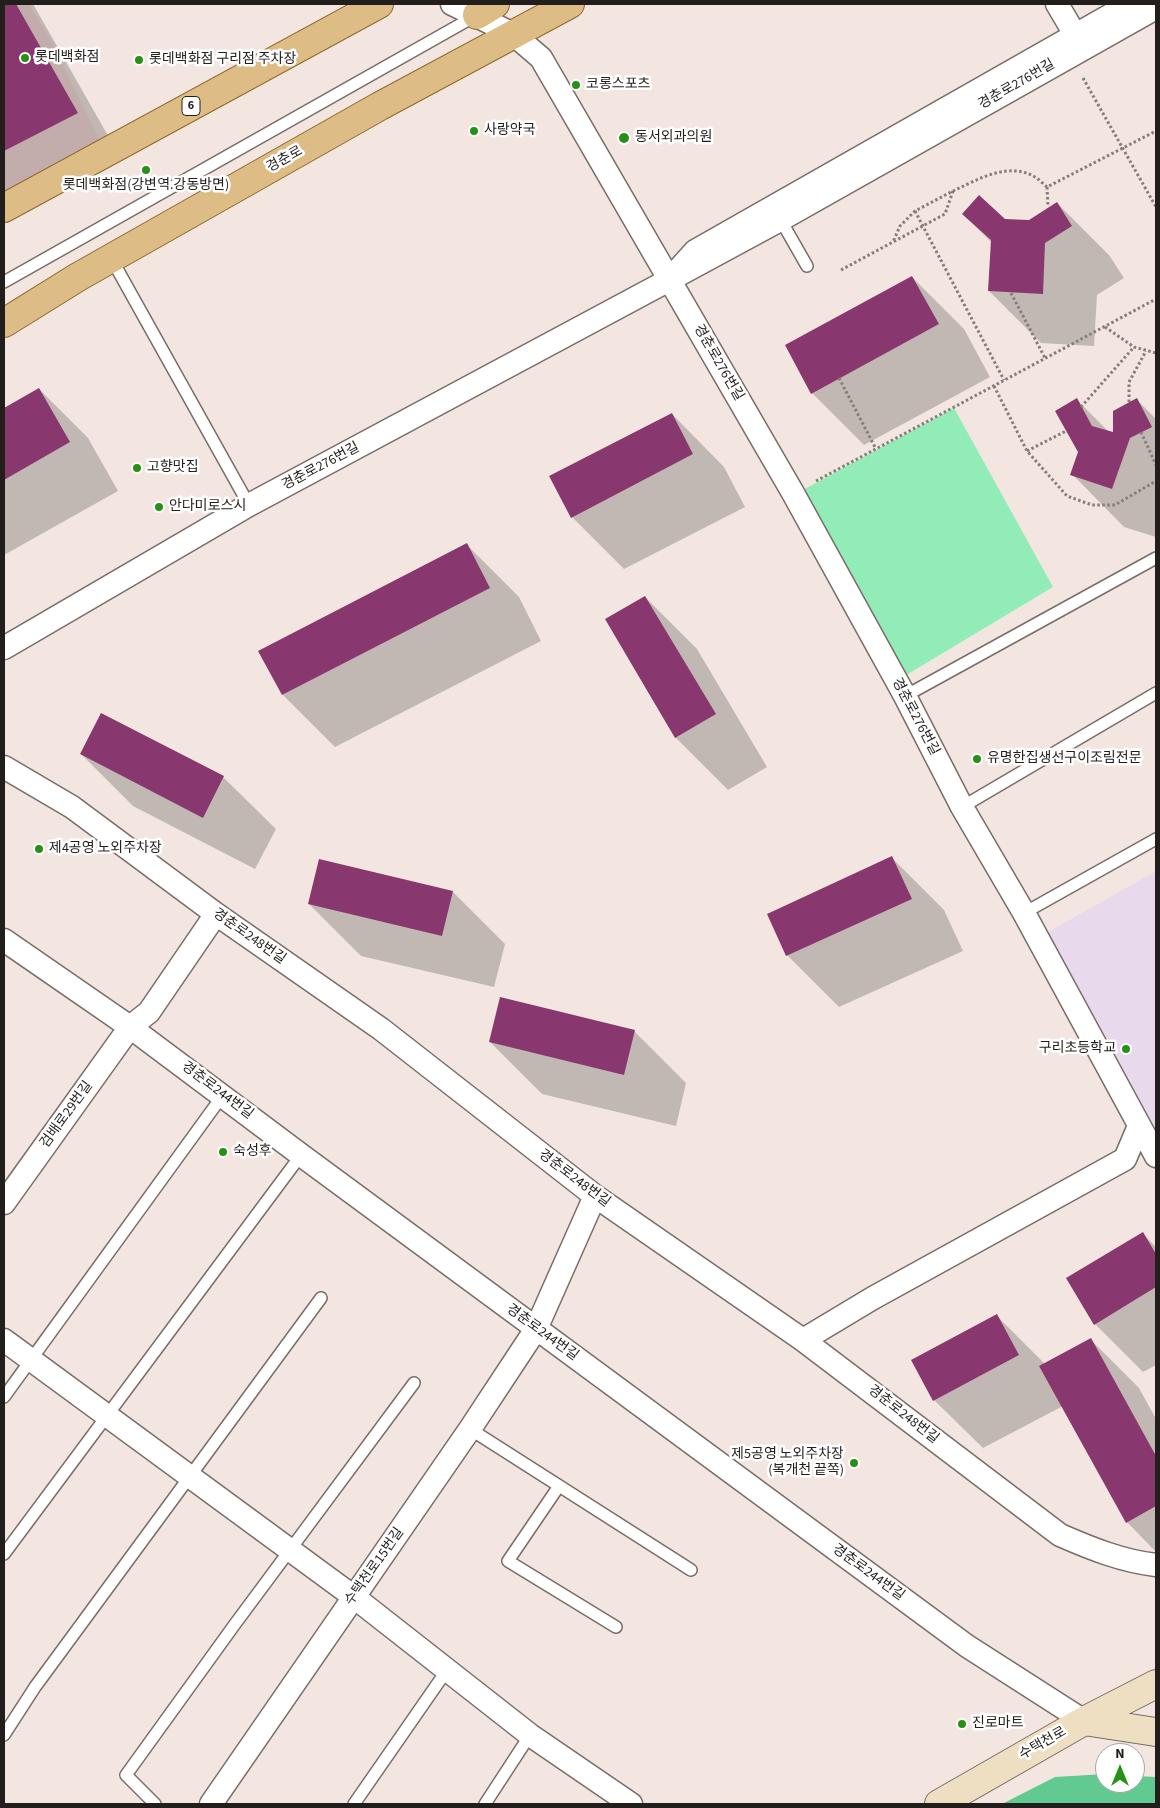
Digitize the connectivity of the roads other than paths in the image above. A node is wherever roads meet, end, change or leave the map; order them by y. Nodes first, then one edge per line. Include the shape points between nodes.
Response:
1 (379, 4) edge
2 (452, 4) edge
3 (570, 4) edge
4 (1057, 4) edge
5 (1130, 4) edge
6 (1156, 8) edge
7 (486, 9) edge
8 (513, 34) junction
9 (1080, 41) junction
10 (4, 208) edge
11 (777, 214) junction
12 (111, 258) junction
13 (807, 266) dead end
14 (78, 277) junction
15 (669, 280) junction
16 (4, 282) edge
17 (4, 312) edge
18 (4, 323) edge
19 (249, 506) junction
20 (1156, 558) edge
21 (4, 648) edge
22 (1156, 693) edge
23 (905, 696) junction
24 (4, 767) edge
25 (962, 808) junction
26 (1156, 839) edge
27 (1024, 913) junction
28 (216, 914) junction
29 (4, 940) edge
30 (130, 1027) junction
31 (223, 1095) junction
32 (1140, 1126) junction
33 (301, 1155) junction
34 (1156, 1156) edge
35 (595, 1196) junction
36 (4, 1203) edge
37 (321, 1298) dead end
38 (536, 1329) junction
39 (4, 1340) edge
40 (804, 1340) junction
41 (31, 1359) junction
42 (414, 1383) dead end
43 (4, 1396) edge
44 (106, 1415) junction
45 (470, 1429) junction
46 (190, 1478) junction
47 (559, 1486) junction
48 (289, 1551) junction
49 (4, 1554) edge
50 (1156, 1566) edge
51 (691, 1570) dead end
52 (354, 1597) junction
53 (616, 1627) dead end
54 (447, 1670) junction
55 (1156, 1684) edge
56 (1084, 1721) junction
57 (1156, 1732) edge
58 (4, 1735) edge
59 (530, 1735) junction
60 (155, 1804) edge
61 (211, 1804) edge
62 (354, 1804) edge
63 (485, 1804) edge
64 (631, 1804) edge
65 (939, 1804) edge

1 - 10 main road, 6
2 - 7 street, 경춘로276번길
3 - 8 main road, 경춘로
4 - 9 street
5 - 9 street, 경춘로276번길
6 - 9 street, 경춘로276번길
7 - 8 street, 경춘로276번길
7 - 16 lane
8 - 12 main road, 경춘로
8 - 15 street, 경춘로276번길 via 541,58
9 - 11 street, 경춘로276번길
11 - 13 lane
11 - 15 street, 경춘로276번길 via 695,251
12 - 14 main road, 경춘로
12 - 19 lane
14 - 17 lane
14 - 18 main road, 경춘로
15 - 19 street, 경춘로276번길
15 - 23 street, 경춘로276번길 via 793,493
19 - 21 street, 경춘로276번길
20 - 23 lane
22 - 25 lane
23 - 25 street, 경춘로276번길
24 - 28 street, 경춘로248번길 via 72,807
25 - 27 street, 경춘로276번길
26 - 27 lane
27 - 32 street, 경춘로276번길
28 - 30 street, 검배로29번길 via 149,1012
28 - 35 street, 경춘로248번길 via 381,1029
29 - 30 street, 경춘로244번길
30 - 31 street, 경춘로244번길
30 - 36 street, 검배로29번길
31 - 33 street, 경춘로244번길
31 - 41 lane
32 - 34 street, 경춘로276번길
32 - 40 street via 1125,1159 873,1298
33 - 38 street, 경춘로244번길
33 - 44 lane
35 - 38 street, 수택천로15번길
35 - 40 street, 경춘로248번길
37 - 46 lane
38 - 45 street, 수택천로15번길
38 - 56 street, 경춘로244번길 via 967,1646
39 - 41 street
40 - 50 street, 경춘로248번길 via 1060,1535 1101,1553
41 - 43 lane
41 - 44 street
42 - 48 lane
44 - 46 street
44 - 49 lane
45 - 47 lane
45 - 52 street, 수택천로15번길
46 - 48 street
46 - 58 lane via 35,1687
47 - 51 lane
47 - 53 lane via 508,1561
48 - 52 street
48 - 60 lane via 126,1775
52 - 54 street
52 - 61 street, 수택천로15번길
54 - 59 street
54 - 62 lane
55 - 56 street, 수택천로
56 - 57 street
56 - 65 street, 수택천로
59 - 63 lane
59 - 64 street

